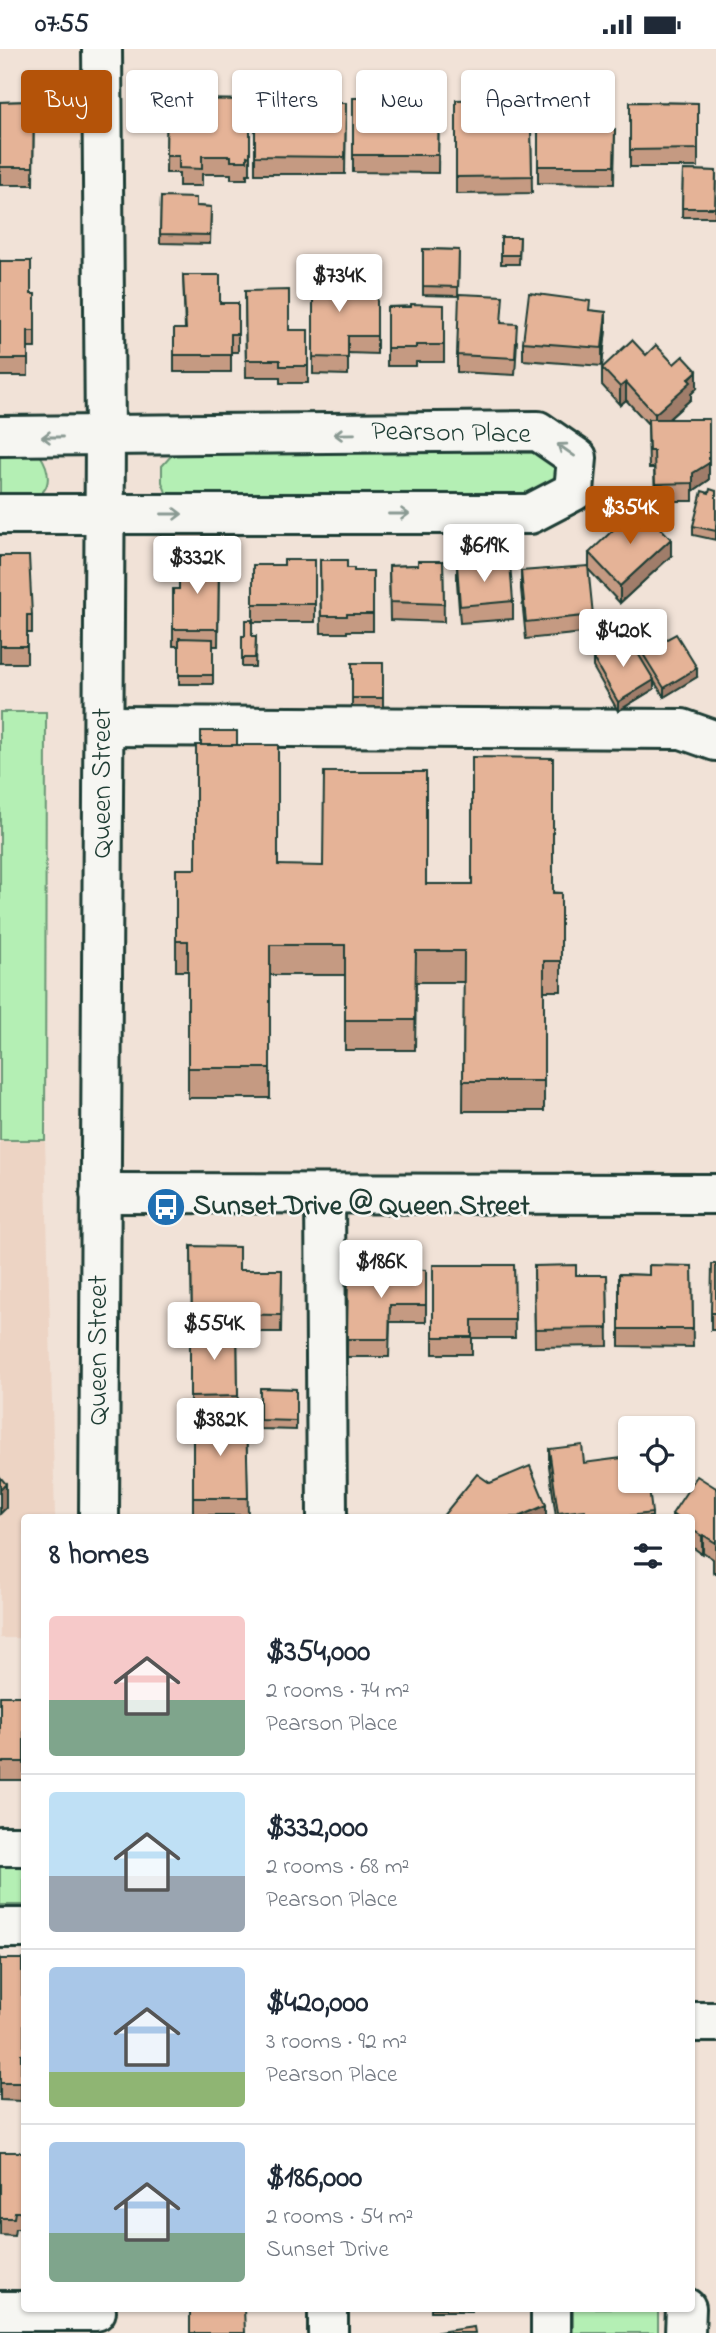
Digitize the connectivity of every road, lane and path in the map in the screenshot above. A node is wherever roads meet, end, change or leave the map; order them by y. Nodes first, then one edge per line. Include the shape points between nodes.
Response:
1 (102, 49) edge
2 (0, 436) edge
3 (105, 437) junction
4 (0, 514) edge
5 (103, 514) junction
6 (104, 726) junction
7 (716, 741) edge
8 (100, 1193) junction
9 (325, 1194) junction
10 (716, 1194) edge
11 (99, 1514) edge
12 (327, 1514) edge
13 (0, 1846) edge
14 (21, 1846) edge
15 (0, 1928) edge
16 (21, 1929) edge
17 (695, 2022) edge
18 (716, 2022) edge
19 (0, 2311) edge
20 (328, 2312) edge
21 (551, 2312) edge
22 (685, 2312) edge
23 (96, 2317) edge
24 (328, 2333) edge
25 (551, 2333) edge
26 (685, 2333) edge

1 - 3 street, Queen Street
3 -> 2 street, Pearson Place
3 - 5 street, Queen Street
5 -> 3 street, Pearson Place via 530,514 574,491 577,458 538,431
4 - 5 street, Pearson Place
5 - 6 street, Queen Street
6 - 7 street via 682,729
6 - 8 street, Queen Street
8 - 9 street
8 - 11 street, Queen Street
9 - 10 street
9 - 12 street
13 - 14 street
15 - 16 street
17 - 18 street
19 - 23 street
20 - 24 street
21 - 25 street
22 - 26 street

